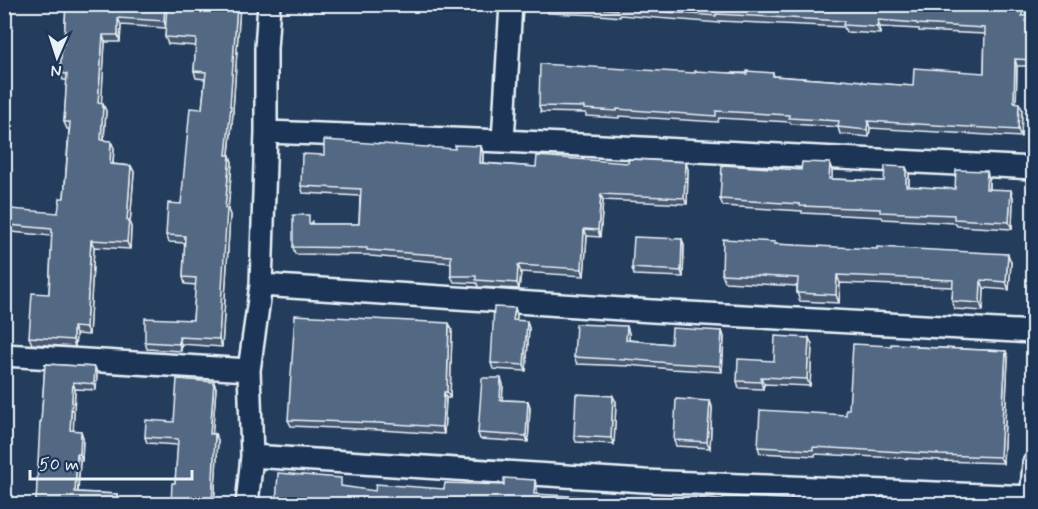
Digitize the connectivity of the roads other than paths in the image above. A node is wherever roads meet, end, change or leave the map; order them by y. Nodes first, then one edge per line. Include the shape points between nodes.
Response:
1 (269, 4) edge
2 (511, 4) edge
3 (266, 132) junction
4 (503, 141) junction
5 (1034, 168) edge
6 (261, 285) junction
7 (1034, 332) edge
8 (4, 355) edge
9 (249, 370) junction
10 (252, 456) junction
11 (1034, 464) edge
12 (1031, 501) edge
13 (247, 504) edge

1 - 3 street
2 - 4 street
3 - 4 street
3 - 6 street
4 - 5 street
6 - 7 street
6 - 9 street
8 - 9 street
9 - 10 street
10 - 12 street
10 - 13 street
11 - 12 street

